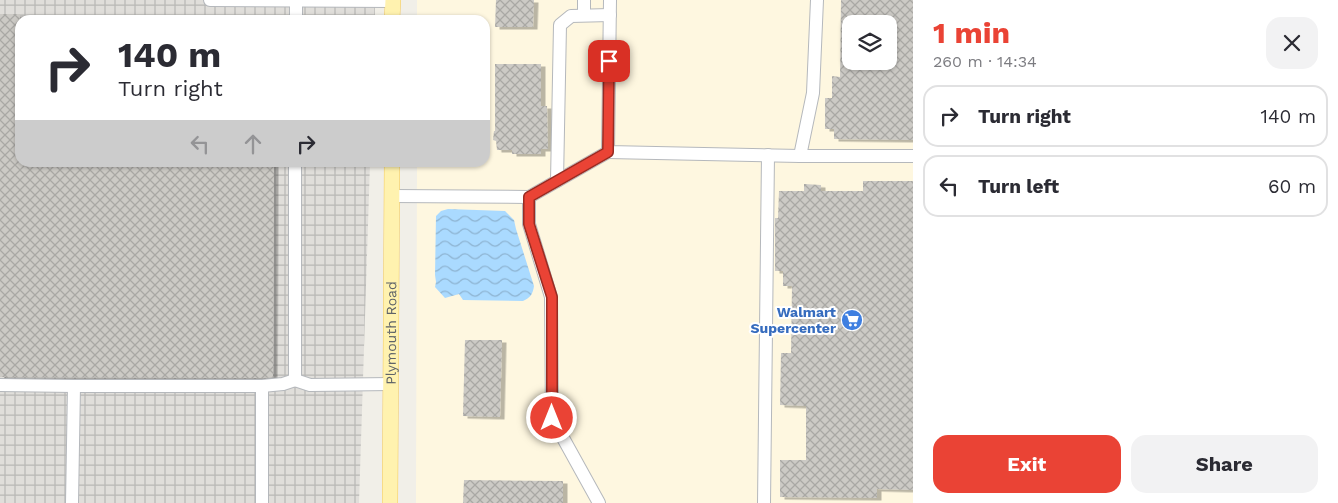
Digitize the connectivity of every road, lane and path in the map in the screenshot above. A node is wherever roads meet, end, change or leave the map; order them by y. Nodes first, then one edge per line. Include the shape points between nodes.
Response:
1 (210, 0) edge
2 (393, 0) edge
3 (584, 0) edge
4 (610, 0) edge
5 (817, 0) edge
6 (296, 1) edge
7 (296, 15) edge
8 (392, 15) edge
9 (610, 15) junction
10 (584, 16) junction
11 (608, 152) junction
12 (768, 155) junction
13 (800, 156) junction
14 (913, 156) edge
15 (295, 167) edge
16 (392, 167) edge
17 (557, 181) junction
18 (392, 196) junction
19 (529, 197) junction
20 (295, 380) junction
21 (391, 384) junction
22 (0, 385) edge
23 (74, 386) junction
24 (262, 386) junction
25 (72, 503) edge
26 (262, 503) edge
27 (390, 503) edge
28 (599, 503) edge
29 (764, 503) edge

1 - 6 lane
2 - 6 lane
2 - 8 main road
3 - 10 lane
4 - 9 lane
5 - 13 lane via 813,93
6 - 7 lane
9 - 10 lane
9 - 11 lane
10 - 17 lane via 571,16 560,25
11 - 12 lane
11 - 17 lane
12 - 13 lane
12 - 29 lane
13 - 14 lane
15 - 20 lane
16 - 18 main road, Plymouth Road
17 - 19 lane
18 - 19 lane
18 - 21 main road, Plymouth Road
19 - 28 lane via 529,224 552,297 552,418
20 - 21 lane via 310,384
20 - 24 lane
21 - 27 main road, Plymouth Road
22 - 23 lane
23 - 24 lane
23 - 25 lane
24 - 26 lane

